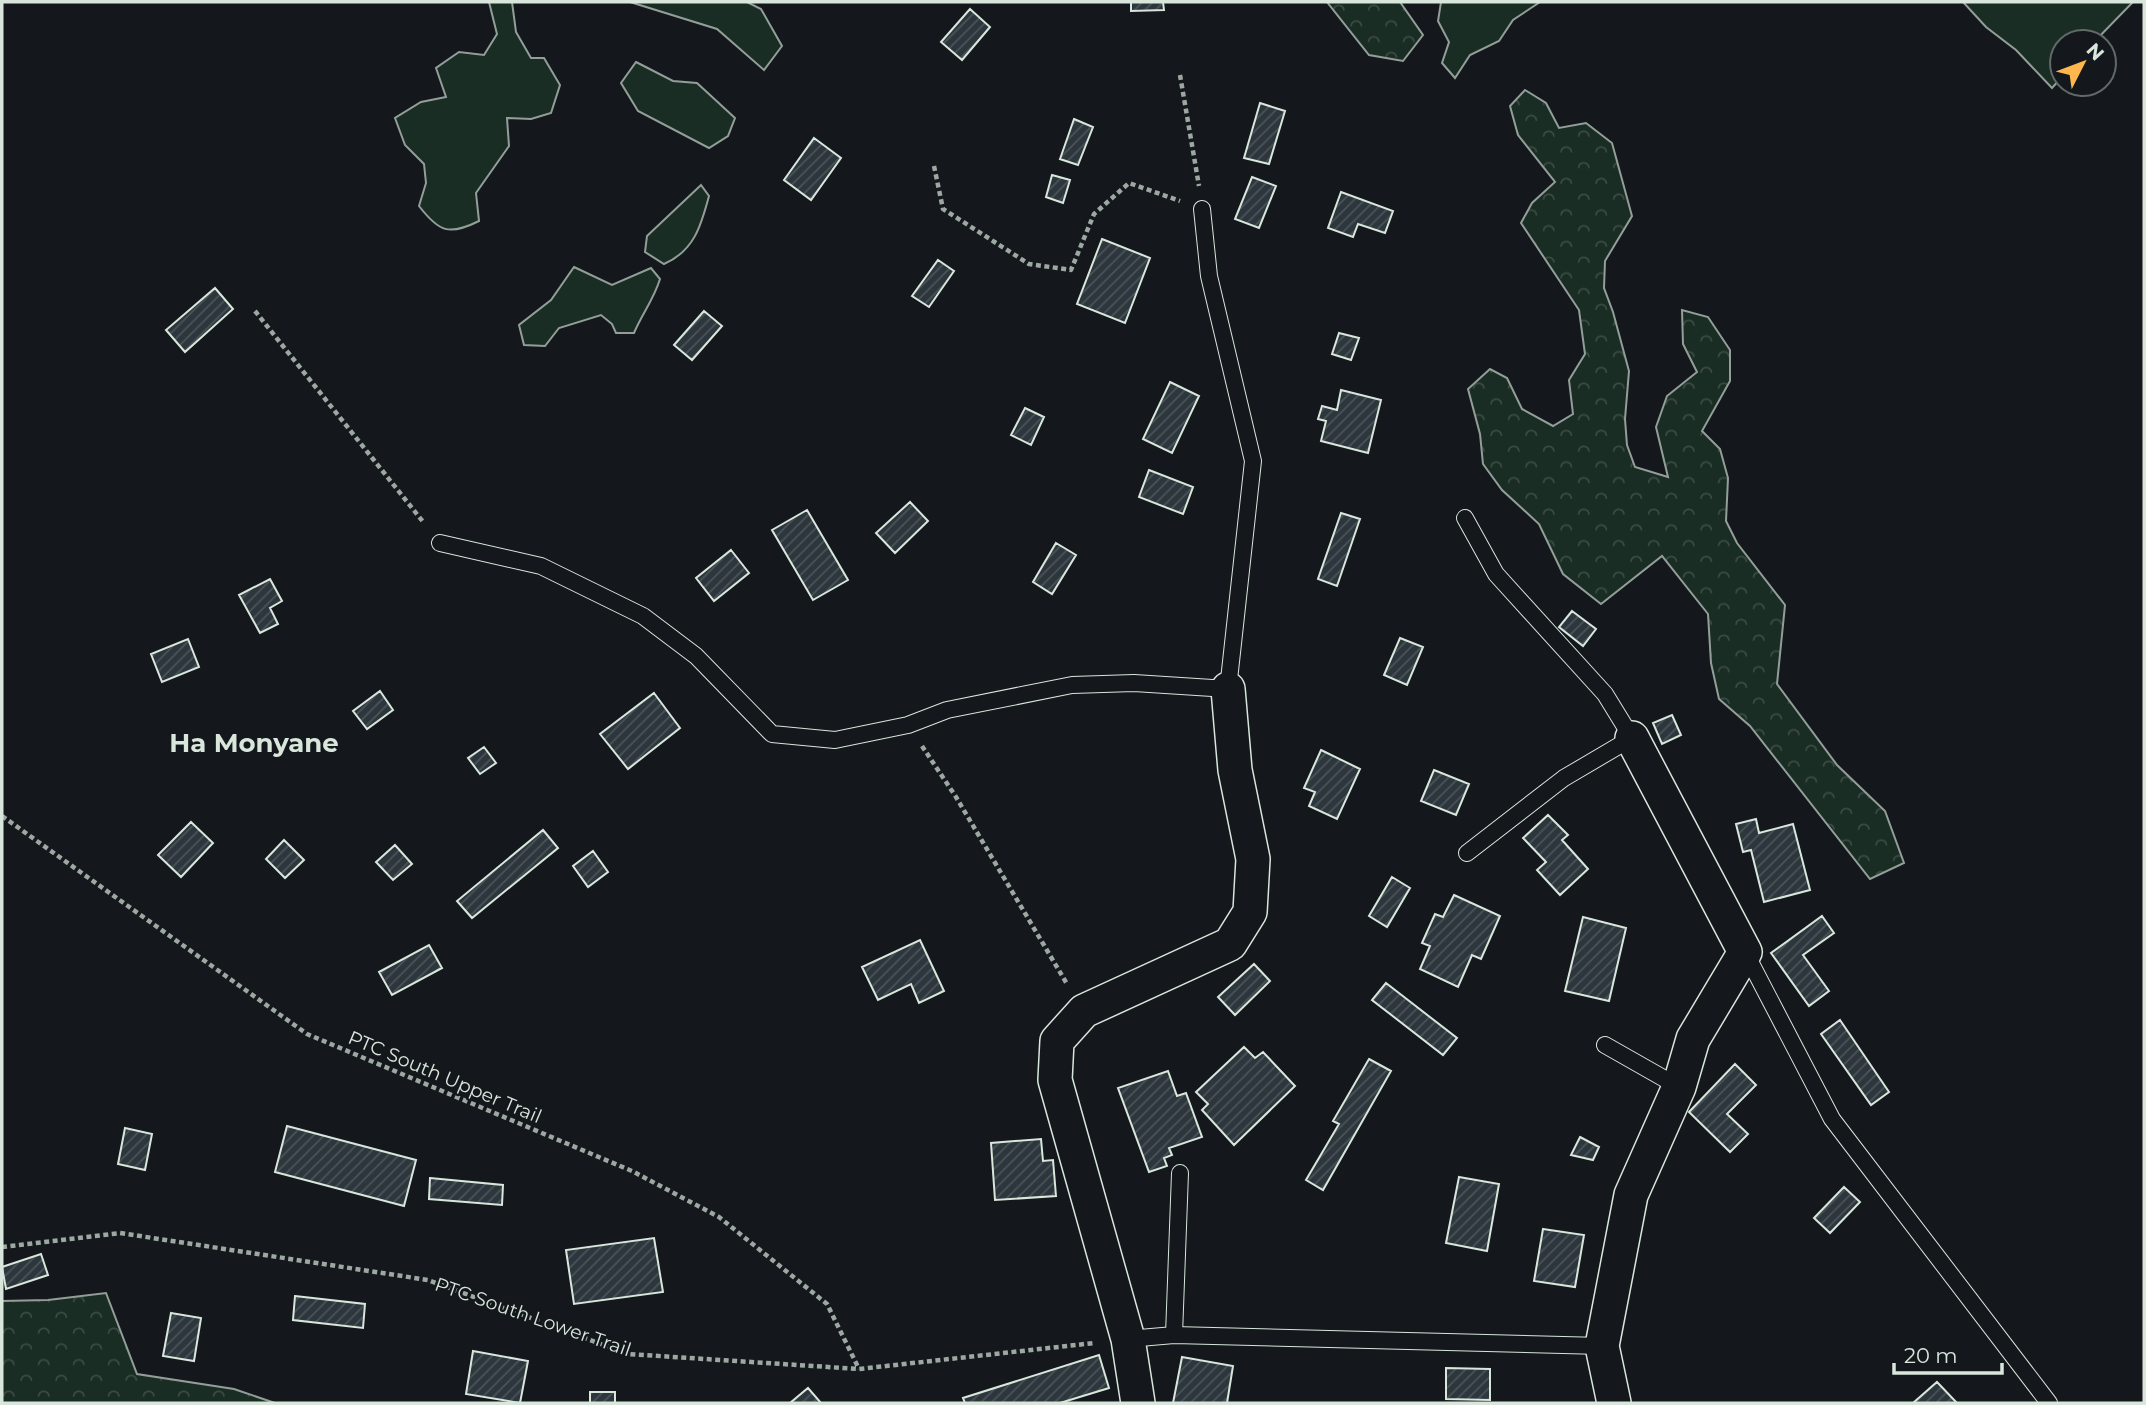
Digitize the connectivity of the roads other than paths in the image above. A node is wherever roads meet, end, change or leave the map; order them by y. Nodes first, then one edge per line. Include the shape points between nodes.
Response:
1 (1202, 209) road end
2 (1465, 518) dead end
3 (440, 543) road end
4 (1228, 689) junction
5 (1632, 738) junction
6 (1466, 853) dead end
7 (1745, 952) junction
8 (1605, 1045) dead end
9 (1679, 1087) junction
10 (1180, 1173) dead end
11 (1174, 1335) junction
12 (1128, 1339) junction
13 (1602, 1346) junction
14 (1138, 1403) edge
15 (1614, 1403) edge
16 (2049, 1403) edge

1 - 4 lane via 1209,276 1252,461
2 - 5 lane via 1496,574 1605,694
3 - 4 lane via 541,566 643,616 696,656 772,734 835,740 908,725 947,710 1072,685 1134,682
4 - 12 street via 1235,770 1253,859 1250,912 1230,944 1083,1011 1057,1041 1055,1080
5 - 6 lane via 1564,778
5 - 7 street
7 - 9 street via 1693,1039
7 - 16 lane via 1832,1119
8 - 9 lane
9 - 13 street via 1631,1195
10 - 11 lane
11 - 12 lane
11 - 13 lane
12 - 14 street
13 - 15 street

